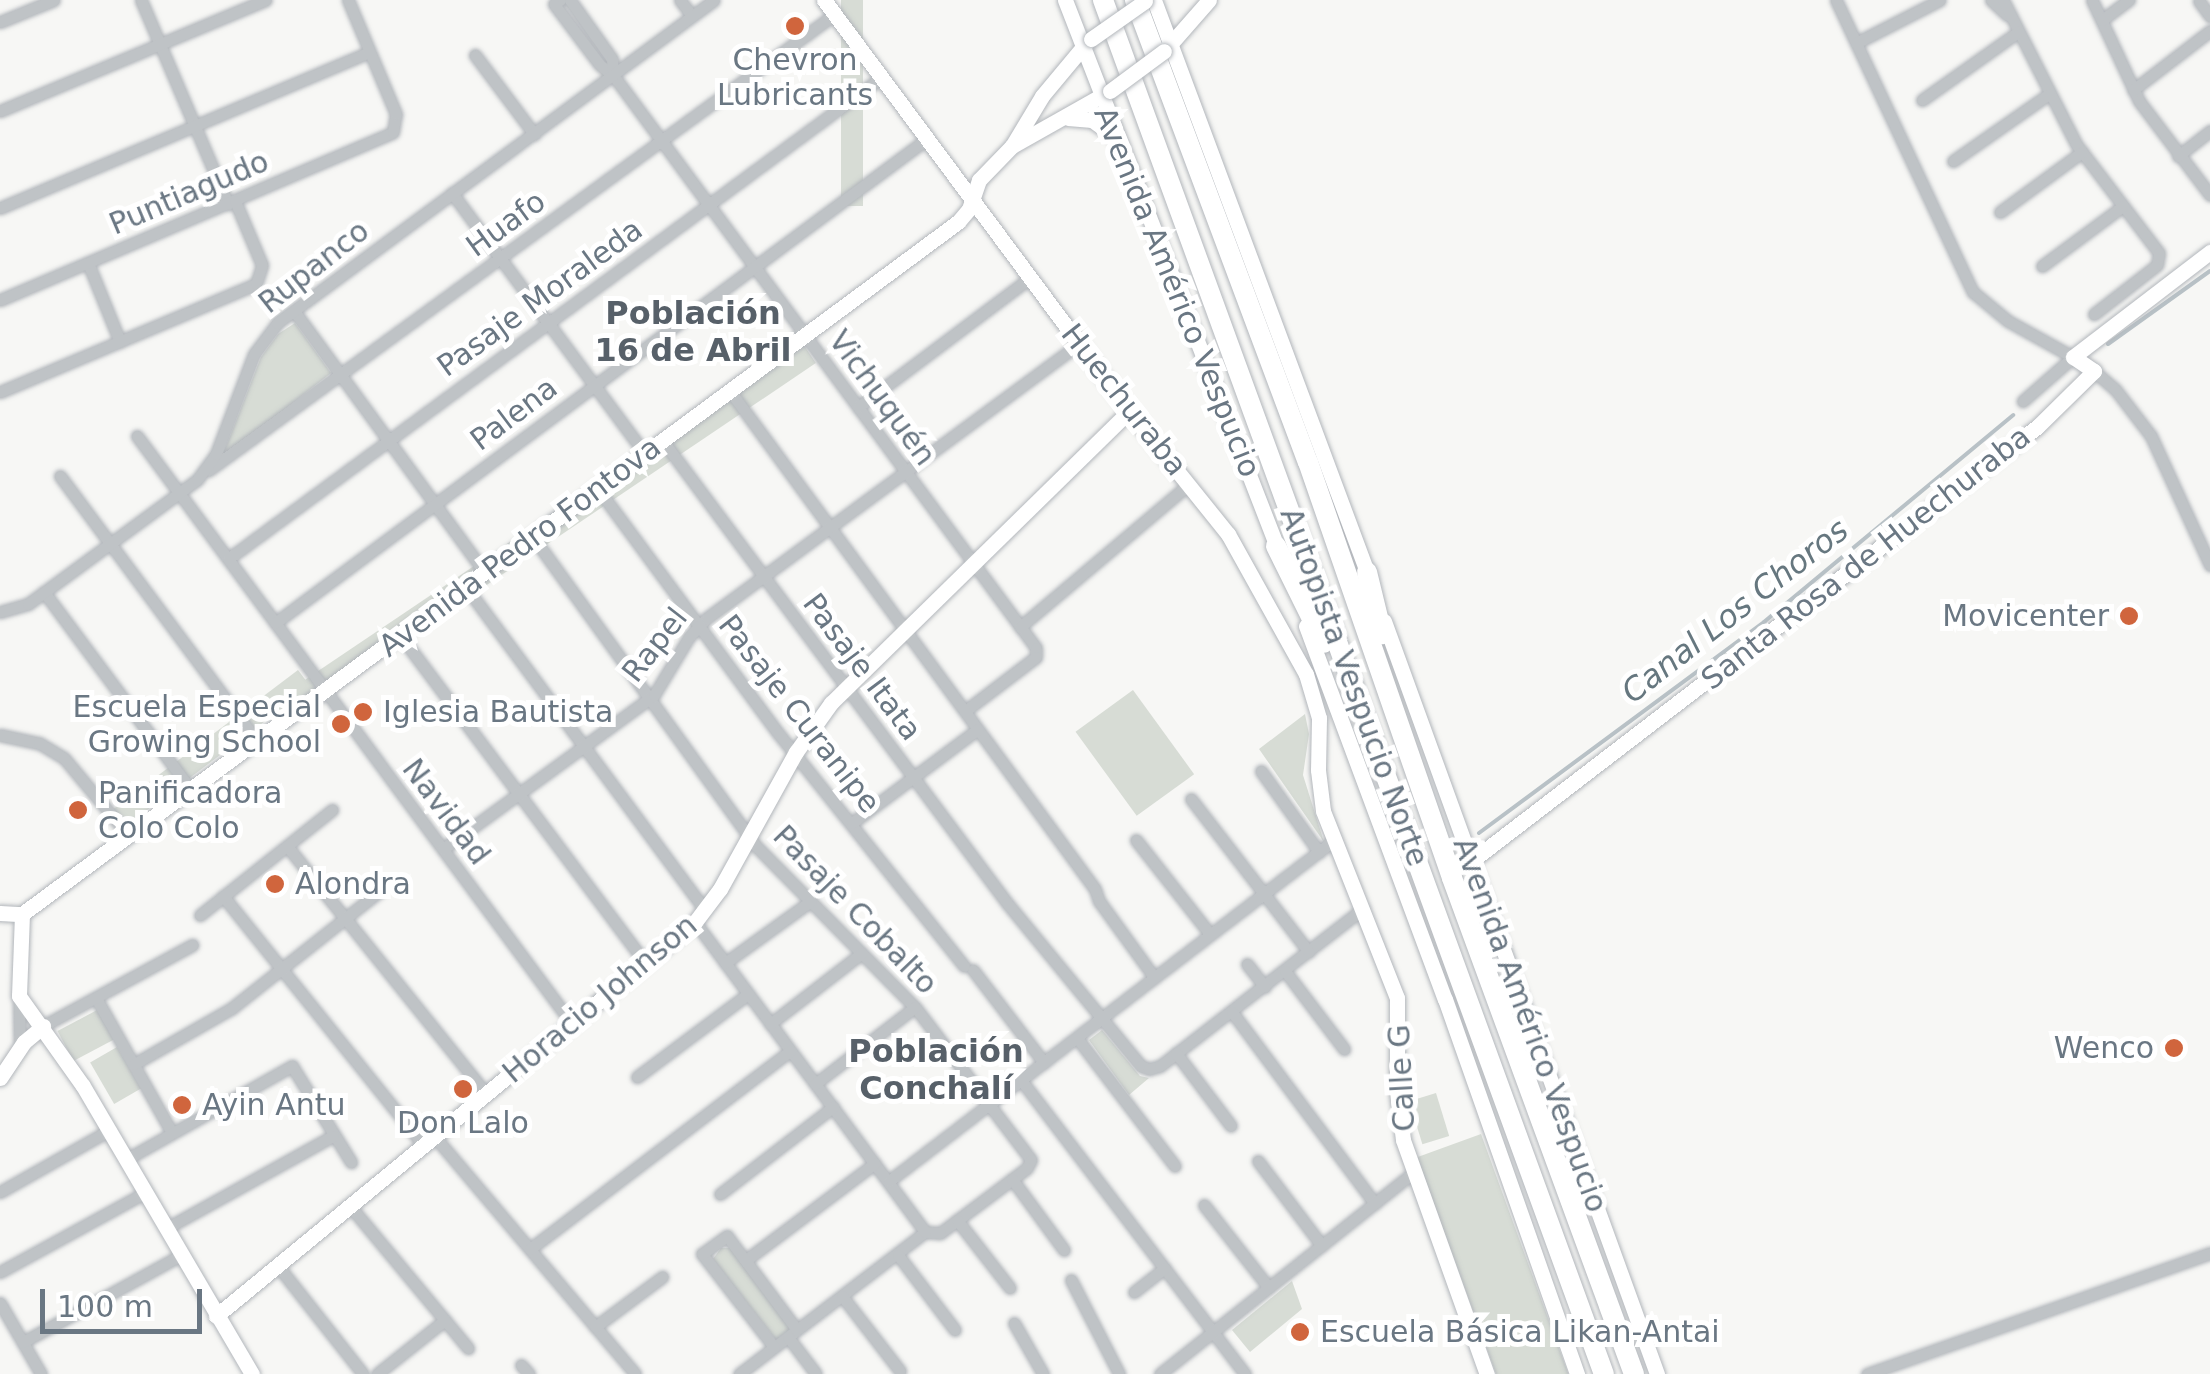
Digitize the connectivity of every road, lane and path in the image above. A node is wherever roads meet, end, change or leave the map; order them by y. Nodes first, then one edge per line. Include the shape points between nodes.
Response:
1 (54, 0) edge
2 (141, 0) edge
3 (266, 0) edge
4 (348, 0) edge
5 (560, 0) edge
6 (570, 0) edge
7 (680, 0) edge
8 (714, 0) edge
9 (824, 0) edge
10 (1064, 0) edge
11 (1104, 0) edge
12 (1135, 0) edge
13 (1145, 0) edge
14 (1154, 0) edge
15 (1209, 0) edge
16 (1836, 0) edge
17 (1940, 0) edge
18 (1990, 0) edge
19 (2003, 0) edge
20 (2092, 0) edge
21 (2128, 0) edge
22 (2199, 0) edge
23 (835, 14) junction
24 (692, 16) junction
25 (2210, 16) edge
26 (2010, 18) junction
27 (2102, 20) junction
28 (0, 22) edge
29 (2210, 31) edge
30 (2018, 32) junction
31 (1086, 43) junction
32 (1856, 43) junction
33 (160, 44) junction
34 (1167, 48) junction
35 (370, 52) junction
36 (475, 55) dead end
37 (613, 75) junction
38 (882, 77) junction
39 (2133, 90) junction
40 (1105, 94) junction
41 (2049, 94) junction
42 (1922, 100) dead end
43 (0, 112) edge
44 (1068, 118) junction
45 (194, 126) junction
46 (2210, 131) edge
47 (534, 134) junction
48 (1114, 136) junction
49 (928, 138) junction
50 (662, 141) junction
51 (1012, 146) junction
52 (2082, 152) junction
53 (2178, 156) junction
54 (1953, 161) dead end
55 (452, 194) junction
56 (2210, 195) edge
57 (972, 196) junction
58 (231, 202) junction
59 (708, 204) junction
60 (2123, 206) junction
61 (0, 208) edge
62 (2000, 212) dead end
63 (2210, 252) edge
64 (501, 259) junction
65 (88, 263) junction
66 (2042, 266) dead end
67 (754, 267) junction
68 (1030, 278) junction
69 (0, 300) edge
70 (294, 310) junction
71 (2094, 314) dead end
72 (548, 323) junction
73 (805, 336) junction
74 (120, 342) junction
75 (1079, 344) junction
76 (2074, 357) junction
77 (2094, 371) junction
78 (341, 376) junction
79 (594, 386) junction
80 (730, 391) junction
81 (0, 392) edge
82 (2023, 400) dead end
83 (858, 407) junction
84 (1129, 411) junction
85 (137, 436) dead end
86 (388, 440) junction
87 (662, 441) junction
88 (645, 454) junction
89 (205, 471) junction
90 (905, 471) junction
91 (60, 476) dead end
92 (1190, 484) junction
93 (598, 489) junction
94 (179, 494) junction
95 (435, 504) junction
96 (830, 527) junction
97 (533, 537) junction
98 (110, 544) junction
99 (1276, 546) junction
100 (228, 559) junction
101 (973, 563) junction
102 (2210, 564) edge
103 (1367, 572) junction
104 (485, 573) junction
105 (763, 576) junction
106 (466, 587) junction
107 (44, 592) junction
108 (0, 612) edge
109 (275, 623) junction
110 (698, 625) junction
111 (1020, 627) junction
112 (906, 629) junction
113 (400, 636) junction
114 (846, 687) junction
115 (325, 691) junction
116 (1355, 696) junction
117 (650, 697) junction
118 (965, 711) junction
119 (978, 729) junction
120 (0, 735) edge
121 (257, 742) junction
122 (584, 746) junction
123 (796, 752) junction
124 (1261, 771) dead end
125 (1415, 772) junction
126 (914, 778) junction
127 (191, 790) junction
128 (518, 794) junction
129 (1191, 799) dead end
130 (332, 810) dead end
131 (852, 823) junction
132 (129, 836) junction
133 (750, 836) junction
134 (1136, 840) dead end
135 (1334, 840) junction
136 (287, 846) junction
137 (442, 849) junction
138 (1319, 852) junction
139 (1470, 862) junction
140 (382, 888) dead end
141 (1262, 894) junction
142 (223, 896) junction
143 (811, 901) junction
144 (1364, 908) junction
145 (0, 913) edge
146 (22, 914) junction
147 (200, 915) dead end
148 (700, 916) junction
149 (344, 918) junction
150 (1210, 934) junction
151 (192, 945) dead end
152 (1309, 952) junction
153 (862, 953) junction
154 (646, 964) junction
155 (725, 964) junction
156 (1248, 964) dead end
157 (280, 967) junction
158 (1285, 971) junction
159 (1154, 977) junction
160 (1264, 988) junction
161 (748, 994) junction
162 (0, 995) edge
163 (19, 996) junction
164 (96, 998) junction
165 (915, 1008) junction
166 (1232, 1012) junction
167 (1101, 1023) junction
168 (770, 1024) junction
169 (572, 1025) junction
170 (43, 1026) junction
171 (1077, 1038) junction
172 (20, 1047) junction
173 (1344, 1049) dead end
174 (790, 1050) junction
175 (1176, 1054) junction
176 (1044, 1063) junction
177 (134, 1064) junction
178 (637, 1076) dead end
179 (0, 1078) edge
180 (1021, 1080) junction
181 (816, 1084) junction
182 (487, 1094) junction
183 (989, 1104) junction
184 (833, 1107) junction
185 (1231, 1126) dead end
186 (108, 1130) junction
187 (172, 1134) junction
188 (333, 1136) junction
189 (430, 1141) junction
190 (125, 1160) junction
191 (1258, 1161) dead end
192 (351, 1162) dead end
193 (875, 1163) junction
194 (1175, 1166) dead end
195 (1413, 1174) junction
196 (1012, 1179) junction
197 (888, 1181) junction
198 (0, 1192) edge
199 (144, 1193) junction
200 (720, 1194) dead end
201 (1204, 1204) dead end
202 (1375, 1204) junction
203 (350, 1206) junction
204 (956, 1220) junction
205 (165, 1228) junction
206 (925, 1232) junction
207 (1322, 1246) junction
208 (530, 1248) junction
209 (1064, 1250) dead end
210 (2210, 1253) edge
211 (180, 1255) junction
212 (898, 1255) junction
213 (746, 1260) junction
214 (278, 1266) junction
215 (1166, 1268) junction
216 (0, 1272) edge
217 (1570, 1275) junction
218 (662, 1277) dead end
219 (1071, 1280) dead end
220 (1010, 1288) dead end
221 (1269, 1288) junction
222 (1134, 1292) dead end
223 (842, 1296) junction
224 (0, 1303) edge
225 (216, 1316) junction
226 (445, 1320) junction
227 (1014, 1323) dead end
228 (596, 1327) junction
229 (954, 1330) dead end
230 (1213, 1332) junction
231 (793, 1334) junction
232 (23, 1342) junction
233 (774, 1347) junction
234 (468, 1348) dead end
235 (900, 1371) dead end
236 (41, 1374) edge
237 (252, 1374) edge
238 (363, 1374) edge
239 (377, 1374) edge
240 (635, 1374) edge
241 (739, 1374) edge
242 (816, 1374) edge
243 (1043, 1374) edge
244 (1118, 1374) edge
245 (1160, 1374) edge
246 (1245, 1374) edge
247 (1487, 1374) edge
248 (1577, 1374) edge
249 (1592, 1374) edge
250 (1604, 1374) edge
251 (1634, 1374) edge
252 (1657, 1374) edge
253 (1867, 1374) edge

1 - 28 street
2 - 33 street
3 - 33 street
4 - 35 street
5 - 37 street, Vichuquén via 554,4
6 - 37 street, Vichuquén via 612,59
7 - 24 street
8 - 24 street, Rupanco
9 - 23 main road, Huechuraba
10 - 31 main road, Avenida Américo Vespucio
11 - 116 highway, Autopista Vespucio Norte
12 - 125 highway, Autopista Vespucio Norte via 1308,462
13 - 31 main road, Avenida Pedro Fontova, bridge
14 - 34 main road, Avenida Américo Vespucio
15 - 34 main road, Avenida Pedro Fontova
16 - 32 street
17 - 32 street
18 - 26 street
19 - 26 street
20 - 27 street
21 - 27 street
22 - 25 street
23 - 38 main road, Huechuraba
23 - 50 street, Huafo
24 - 37 street, Rupanco
26 - 30 street
27 - 39 street
29 - 39 street
30 - 41 street
30 - 42 street
31 - 40 main road, Avenida Américo Vespucio
31 - 51 main road, Avenida Pedro Fontova
32 - 76 street via 1972,292 2008,321
33 - 43 street
33 - 45 street
34 - 40 main road, Avenida Pedro Fontova, bridge
34 - 103 main road, Avenida Américo Vespucio
35 - 45 street
35 - 58 street, Puntiagudo via 396,128
36 - 47 street
37 - 47 street, Rupanco
37 - 50 street, Vichuquén
38 - 49 main road, Huechuraba
38 - 59 street, Pasaje Moraleda
39 - 53 street
40 - 44 main road, Avenida Pedro Fontova
40 - 48 main road, Avenida Américo Vespucio
41 - 52 street
41 - 54 street
44 - 48 main road via 1092,120
44 - 51 main road, Avenida Pedro Fontova
45 - 58 street
45 - 61 street
46 - 53 street
47 - 55 street, Rupanco
48 - 99 main road, Avenida Américo Vespucio
49 - 57 main road, Huechuraba
49 - 67 street, Palena
50 - 59 street, Vichuquén
50 - 64 street, Huafo
51 - 57 main road, Avenida Pedro Fontova
52 - 60 street
52 - 62 street
53 - 56 street
55 - 64 street
55 - 70 street, Rupanco
57 - 68 main road, Huechuraba
57 - 73 main road, Avenida Pedro Fontova via 958,222
58 - 65 street, Puntiagudo
58 - 74 street via 262,276
59 - 67 street, Vichuquén
59 - 72 street, Pasaje Moraleda
60 - 66 street
60 - 71 street via 2159,262
63 - 76 main road, Santa Rosa de Huechuraba
64 - 72 street
64 - 78 street, Huafo
65 - 69 street, Puntiagudo
65 - 74 street
67 - 73 street, Vichuquén
67 - 79 street, Palena
68 - 75 main road, Huechuraba
68 - 83 street
70 - 78 street
70 - 89 street, Rupanco via 254,354
72 - 79 street
72 - 86 street, Pasaje Moraleda
73 - 80 main road, Avenida Pedro Fontova
73 - 83 street, Vichuquén
74 - 81 street
75 - 84 main road, Huechuraba
75 - 90 street, Rapel
76 - 77 main road
76 - 82 street, Santa Rosa de Huechuraba
77 - 102 street via 2150,436
77 - 139 main road, Santa Rosa de Huechuraba via 2036,427
78 - 86 street
78 - 89 street, Huafo
79 - 88 street
79 - 95 street, Palena
80 - 87 main road, Avenida Pedro Fontova
80 - 96 street
83 - 90 street, Vichuquén
84 - 92 main road, Huechuraba
84 - 101 main road, Horacio Johnson
85 - 94 street, Navidad
86 - 95 street
86 - 100 street, Pasaje Moraleda
87 - 88 main road, Avenida Pedro Fontova
87 - 105 street, Pasaje Itata
88 - 93 main road, Avenida Pedro Fontova
89 - 94 street, Rupanco
90 - 96 street, Rapel
90 - 101 street, Vichuquén
91 - 98 street
92 - 111 street
92 - 135 main road, Huechuraba via 1250,568 1312,686 1320,794
93 - 97 main road, Avenida Pedro Fontova
93 - 110 street, Pasaje Curanipe
94 - 98 street, Rupanco
94 - 100 street, Navidad
95 - 104 street
95 - 109 street, Palena
96 - 105 street, Rapel
96 - 112 street
97 - 104 main road, Avenida Pedro Fontova
97 - 117 street, Pasaje Cobalto
98 - 107 street, Rupanco
98 - 121 street
99 - 116 highway
99 - 248 main road, Avenida Américo Vespucio
100 - 109 street, Navidad
101 - 111 street, Vichuquén
101 - 112 main road, Horacio Johnson
103 - 125 highway
103 - 139 main road, Avenida Américo Vespucio
104 - 106 main road, Avenida Pedro Fontova
105 - 110 street, Rapel
105 - 114 street, Pasaje Itata
106 - 113 main road, Avenida Pedro Fontova
106 - 122 street
107 - 108 street, Rupanco via 21,608
107 - 127 street
109 - 115 street, Navidad
110 - 117 street, Rapel
110 - 123 street, Pasaje Curanipe
111 - 118 street, Vichuquén via 1037,654
112 - 114 main road, Horacio Johnson
112 - 118 street
113 - 115 main road, Avenida Pedro Fontova
113 - 128 street
114 - 123 main road, Horacio Johnson
114 - 126 street, Pasaje Itata
115 - 121 main road, Avenida Pedro Fontova
115 - 137 street, Navidad
116 - 217 highway, Autopista Vespucio Norte
117 - 122 street, Rapel
117 - 133 street, Pasaje Cobalto
118 - 119 street
119 - 126 street
119 - 159 street
120 - 132 street via 40,743 64,758
121 - 127 main road, Avenida Pedro Fontova
122 - 128 street, Rapel
122 - 148 street
123 - 131 street, Pasaje Curanipe
123 - 133 main road, Horacio Johnson
124 - 138 street
125 - 251 highway, Autopista Vespucio Norte
126 - 131 street
126 - 167 street, Pasaje Itata
127 - 132 main road, Avenida Pedro Fontova
128 - 137 street, Rapel
128 - 154 street
129 - 141 street
130 - 136 street
131 - 176 street, Pasaje Curanipe
132 - 146 main road, Avenida Pedro Fontova
133 - 143 street, Pasaje Cobalto
133 - 148 main road, Horacio Johnson
134 - 150 street
135 - 138 street
135 - 144 main road, Calle G
136 - 142 street
136 - 149 street
137 - 169 street, Navidad
138 - 141 street
139 - 252 main road, Avenida Américo Vespucio
140 - 149 street
141 - 150 street
141 - 152 street
142 - 147 street
142 - 157 street
143 - 153 street, Pasaje Cobalto
143 - 155 street
144 - 152 street
144 - 195 main road, Calle G via 1397,998 1398,1109
145 - 146 main road
146 - 163 main road
148 - 154 main road, Horacio Johnson
148 - 155 street
149 - 157 street
149 - 182 street
150 - 159 street
151 - 164 street
152 - 158 street
153 - 165 street, Pasaje Cobalto
153 - 168 street
154 - 169 main road, Horacio Johnson
155 - 161 street
156 - 160 street
157 - 177 street via 232,1008
157 - 189 street
158 - 160 street
158 - 173 street
159 - 167 street
160 - 166 street
161 - 168 street
161 - 178 street
162 - 163 main road
163 - 170 main road
163 - 172 street
164 - 170 street
164 - 177 street
165 - 181 street
165 - 183 street, Pasaje Cobalto
166 - 175 street
166 - 202 street
167 - 171 street
167 - 175 street, Pasaje Itata via 1144,1068
168 - 174 street
169 - 182 main road, Horacio Johnson
170 - 172 main road
170 - 186 main road
171 - 176 street
171 - 194 street
172 - 179 main road
174 - 181 street
174 - 208 street
175 - 185 street
176 - 180 street
177 - 187 street
180 - 183 street
180 - 215 street
181 - 184 street
182 - 189 main road, Horacio Johnson
183 - 196 street, Pasaje Cobalto via 1030,1163
183 - 197 street
184 - 193 street
184 - 200 street
186 - 190 main road
186 - 198 street
187 - 188 street via 292,1066
187 - 190 street
188 - 192 street
188 - 205 street
189 - 203 main road, Horacio Johnson
189 - 208 street
190 - 199 main road
191 - 207 street
193 - 197 street
193 - 213 street
195 - 202 street
195 - 247 main road, Calle G
196 - 204 street
196 - 209 street
197 - 206 street
199 - 205 main road
199 - 216 street
201 - 221 street
202 - 207 street
203 - 214 main road, Horacio Johnson
203 - 226 street
204 - 206 street via 936,1235
204 - 220 street
205 - 211 main road
206 - 212 street
207 - 221 street
208 - 228 street
210 - 253 street
211 - 225 main road
211 - 232 street
212 - 223 street
212 - 229 street
213 - 231 street
213 - 233 street via 727,1236 702,1254
214 - 225 main road, Horacio Johnson
214 - 238 street
215 - 222 street
215 - 230 street
217 - 249 highway
217 - 250 highway, Autopista Vespucio Norte
218 - 228 street
219 - 244 street
221 - 230 street
223 - 231 street
223 - 235 street
224 - 232 street
225 - 237 main road
226 - 234 street
226 - 239 street
227 - 243 street
228 - 240 street
230 - 245 street
230 - 246 street
231 - 233 street
231 - 242 street
232 - 236 street
233 - 241 street

